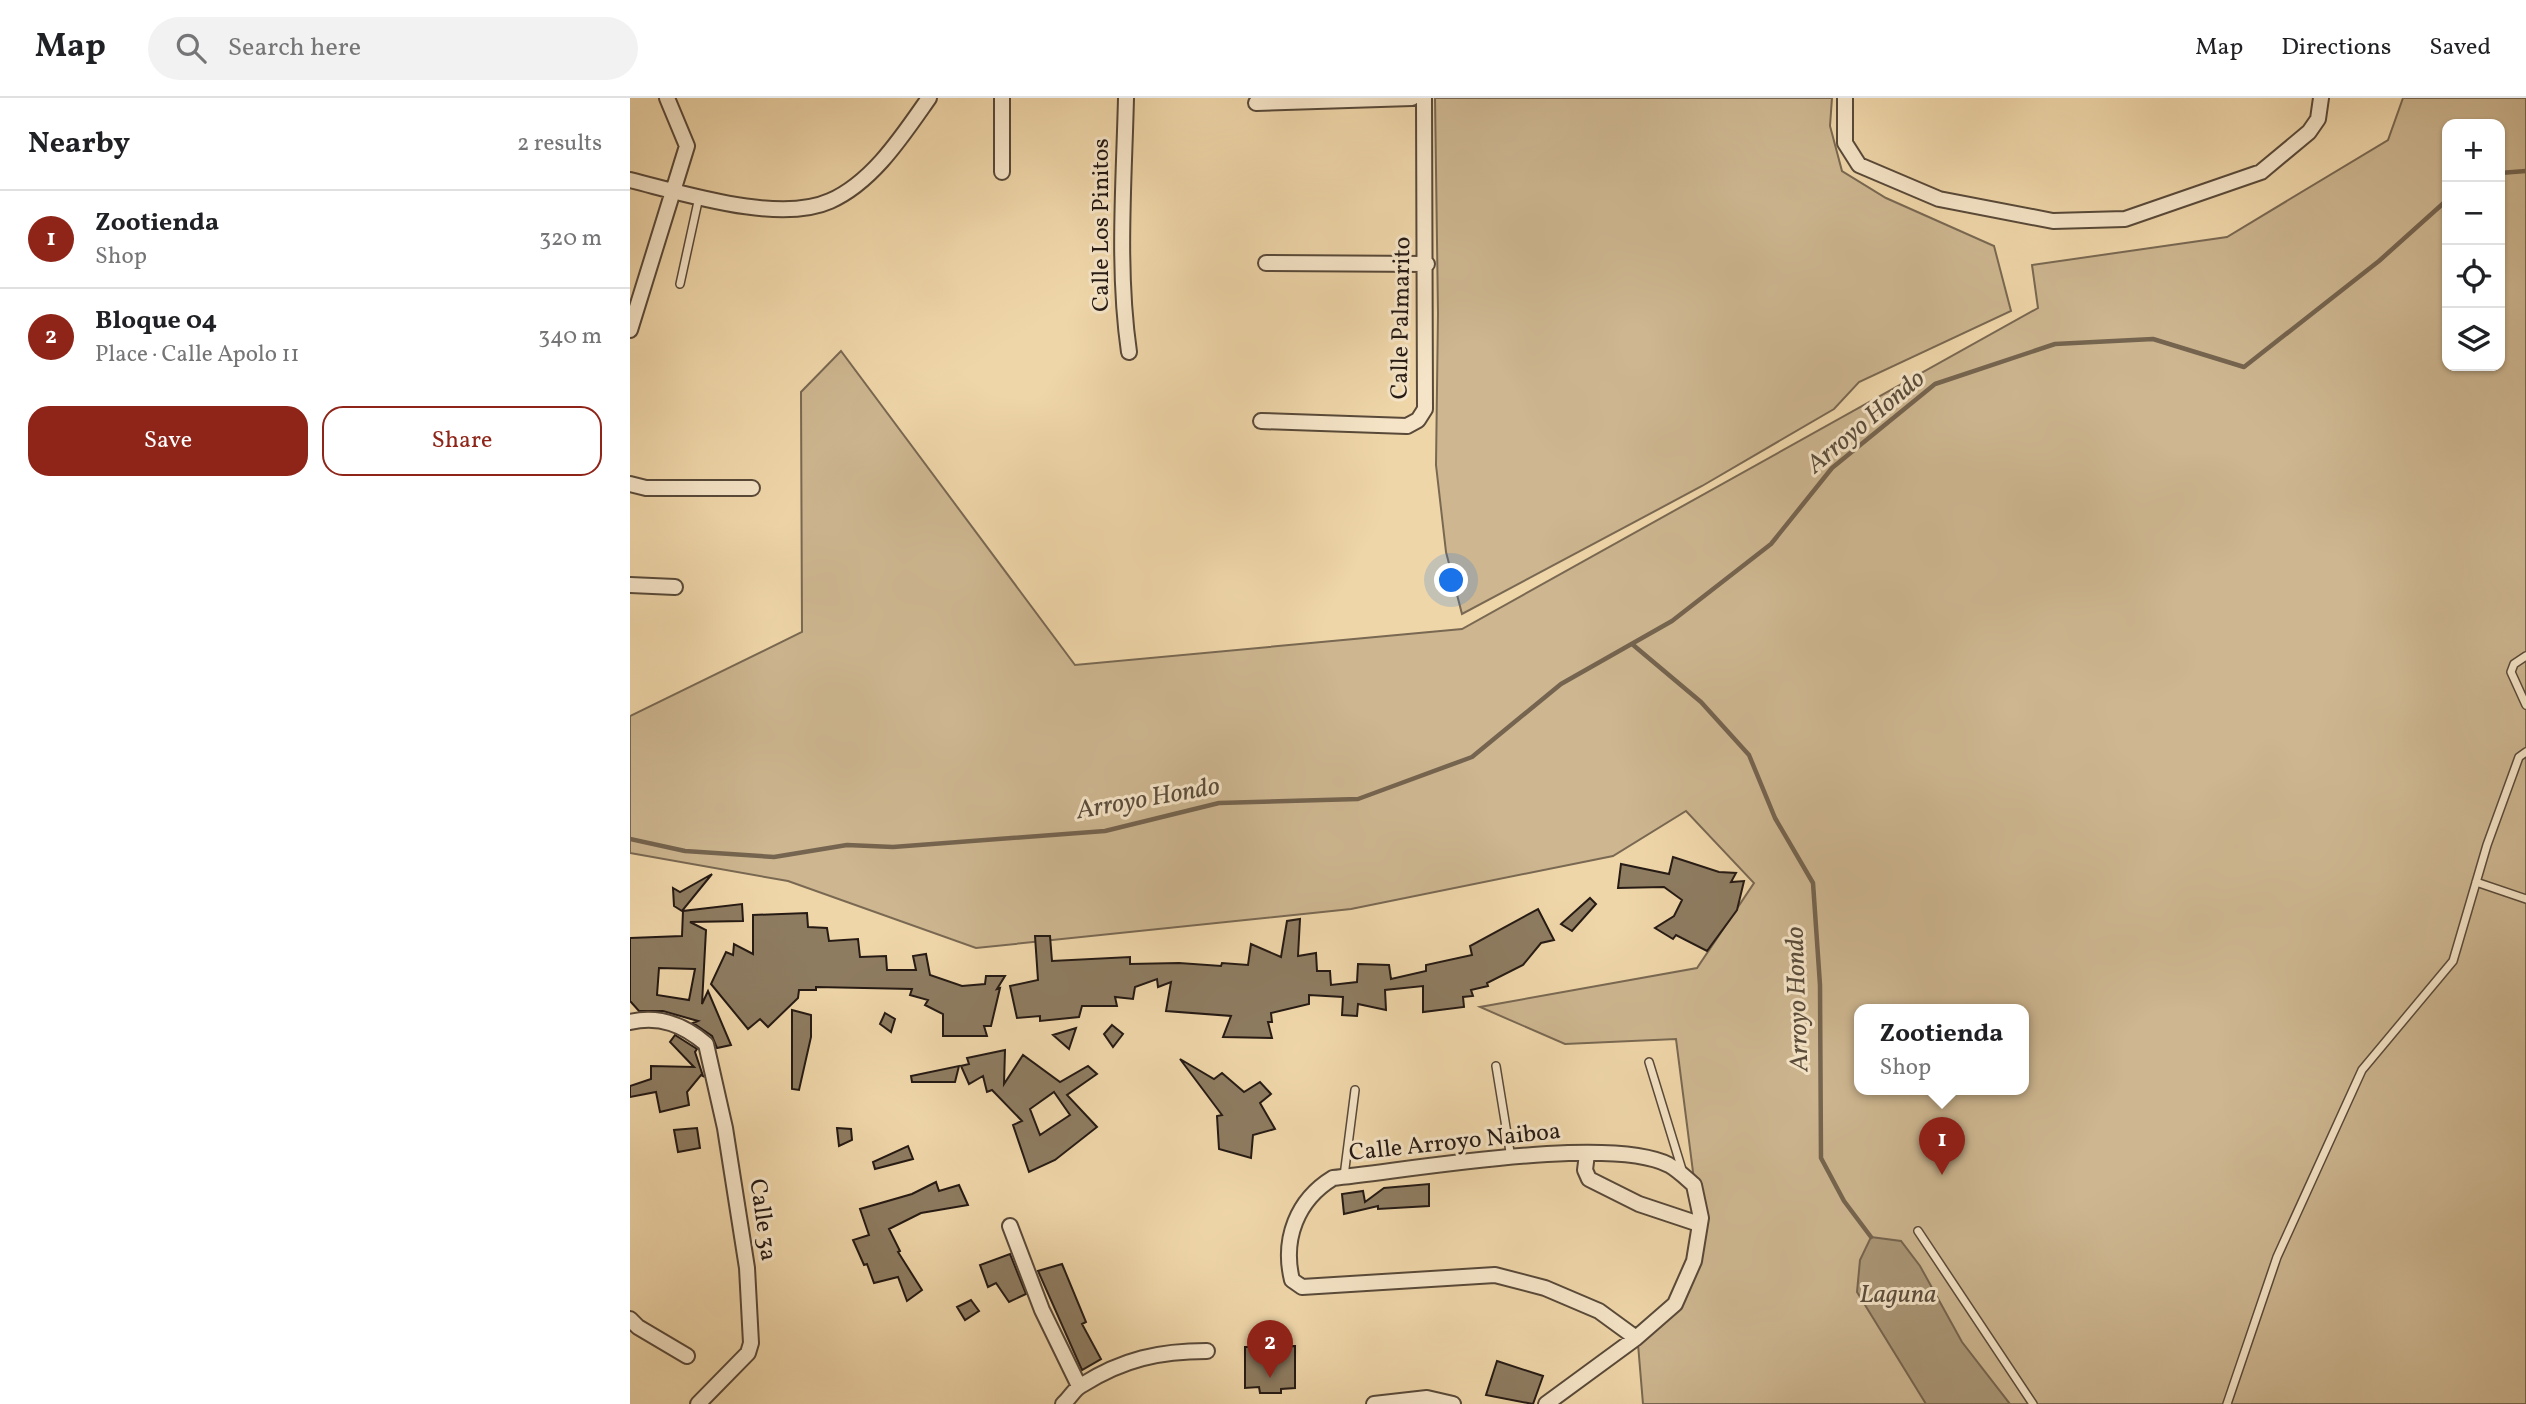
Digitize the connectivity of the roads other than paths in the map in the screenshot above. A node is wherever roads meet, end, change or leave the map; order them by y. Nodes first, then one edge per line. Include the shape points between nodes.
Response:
1 (667, 98) edge
2 (929, 98) edge
3 (1002, 98) edge
4 (1126, 98) edge
5 (1412, 98) edge
6 (1424, 98) edge
7 (1845, 98) edge
8 (2321, 98) edge
9 (1256, 103) dead end
10 (1002, 172) dead end
11 (630, 180) edge
12 (672, 191) junction
13 (699, 197) junction
14 (1266, 263) dead end
15 (1427, 264) junction
16 (680, 284) dead end
17 (630, 330) edge
18 (1129, 352) dead end
19 (1261, 421) dead end
20 (630, 484) edge
21 (752, 488) dead end
22 (630, 585) edge
23 (675, 587) dead end
24 (2526, 656) edge
25 (2526, 705) edge
26 (2526, 746) edge
27 (2524, 753) edge
28 (2476, 881) junction
29 (2526, 899) edge
30 (630, 1022) edge
31 (1649, 1062) dead end
32 (1496, 1066) dead end
33 (1354, 1090) dead end
34 (1587, 1154) junction
35 (1511, 1158) junction
36 (1344, 1177) junction
37 (1689, 1181) junction
38 (1699, 1224) junction
39 (1010, 1226) dead end
40 (1918, 1231) dead end
41 (633, 1328) edge
42 (1636, 1338) junction
43 (1207, 1351) dead end
44 (687, 1356) dead end
45 (1079, 1386) junction
46 (698, 1404) edge
47 (1063, 1404) edge
48 (1374, 1404) edge
49 (1453, 1404) edge
50 (1546, 1404) edge
51 (2034, 1404) edge
52 (2227, 1404) edge

1 - 12 street via 687,145
2 - 13 street via 895,147 847,191 828,202 789,208
3 - 10 street
4 - 18 street, Calle Los Pinitos via 1123,235
5 - 9 street
6 - 15 street, Calle Palmarito
7 - 8 street via 1845,143 1859,165 1939,199 2053,221 2125,219 2261,172 2309,132 2318,119
11 - 12 street
12 - 13 street
12 - 17 street
13 - 16 lane
14 - 15 street
15 - 19 street, Calle Palmarito via 1425,409 1418,420 1407,426
20 - 21 street
22 - 23 street
24 - 25 lane via 2514,663 2511,672
26 - 27 lane
27 - 28 lane
28 - 29 lane
28 - 52 lane via 2453,961 2362,1070 2277,1257
30 - 46 street, Calle 3a via 660,1020 691,1031 706,1044 723,1115 747,1268 752,1332 748,1353
31 - 37 lane
32 - 35 lane
33 - 36 lane
34 - 35 street, Calle Arroyo Naiboa
34 - 37 street, Calle Arroyo Naiboa via 1668,1164
34 - 38 street via 1588,1179 1639,1204
35 - 36 street, Calle Arroyo Naiboa
36 - 42 street, Calle Arroyo Naiboa via 1313,1190 1299,1209 1287,1263 1292,1280 1302,1287 1495,1275 1545,1288 1600,1311
37 - 38 street
38 - 42 street via 1694,1261 1675,1304
39 - 45 street via 1042,1311
40 - 51 lane
41 - 44 street
42 - 50 street
43 - 45 street via 1142,1356
45 - 47 street
48 - 49 street via 1427,1398

